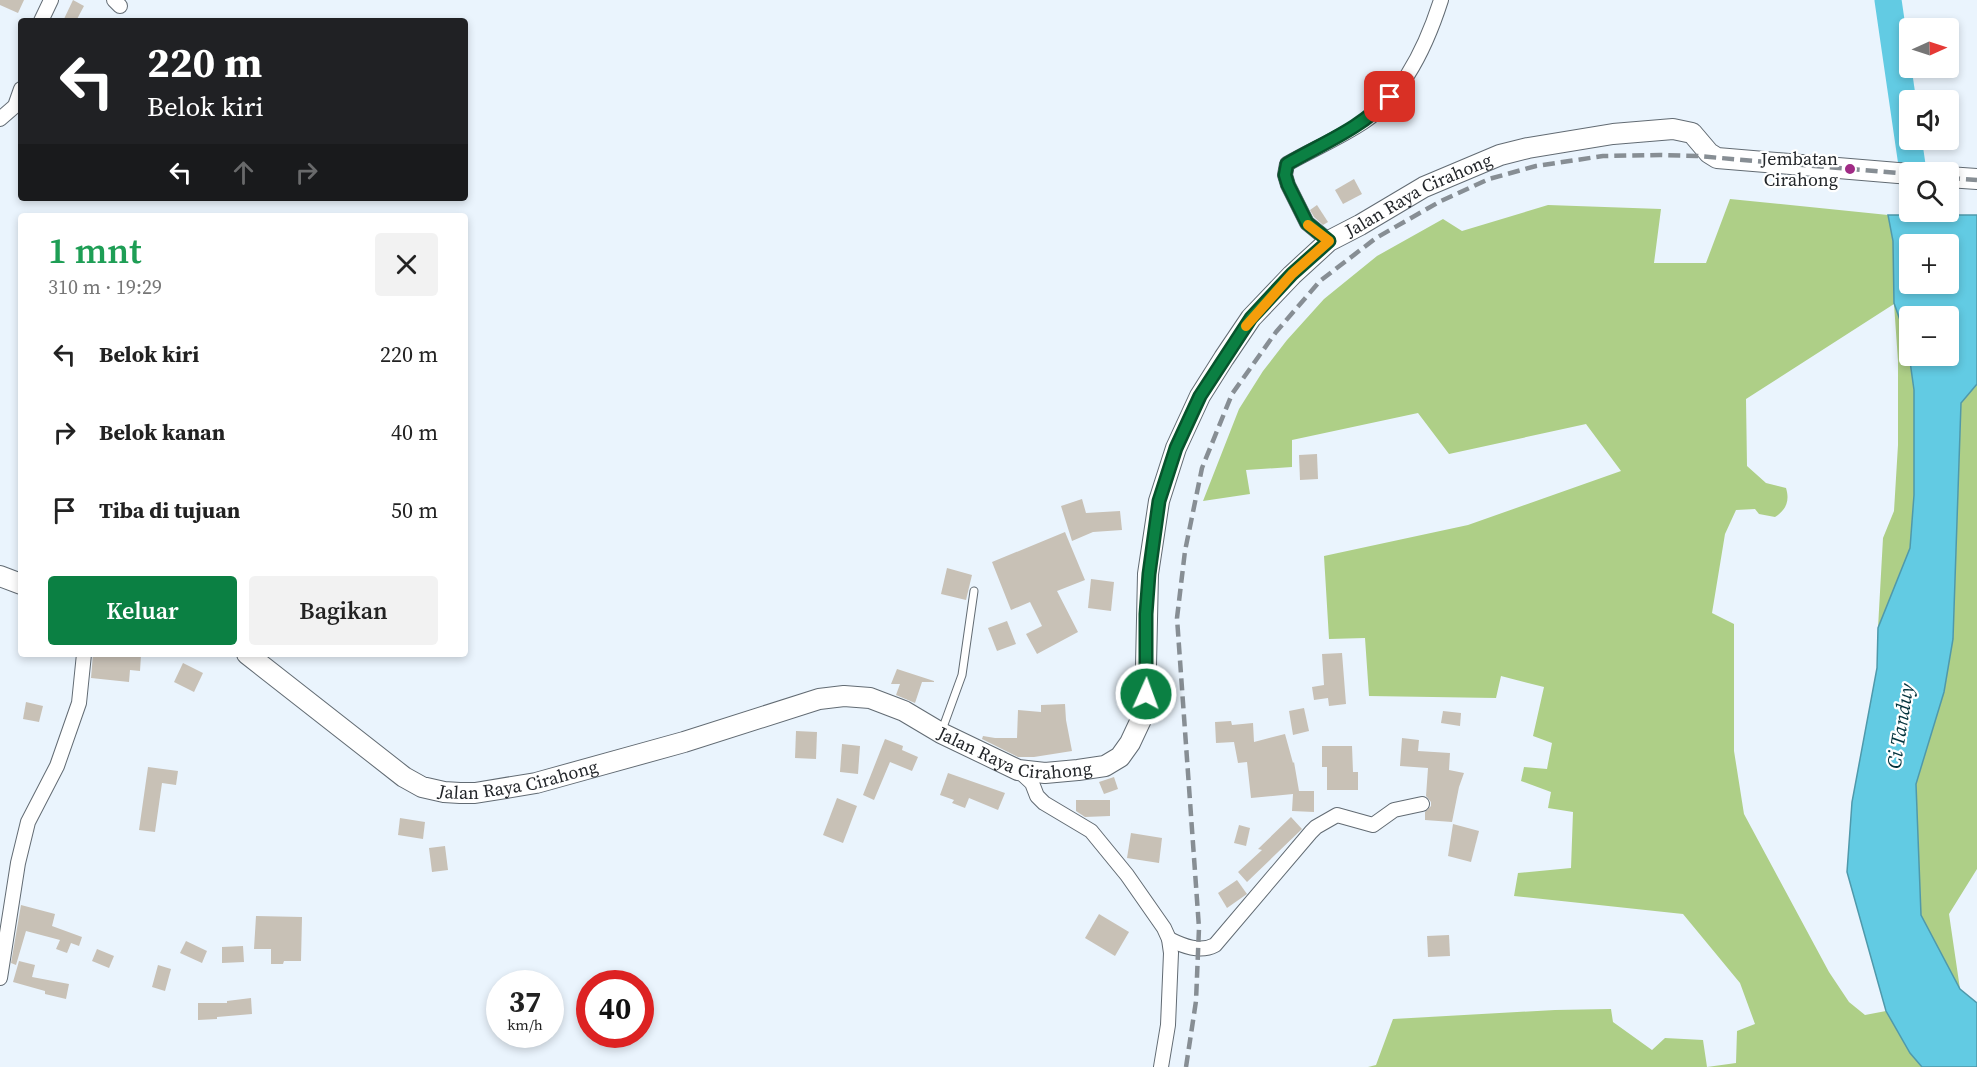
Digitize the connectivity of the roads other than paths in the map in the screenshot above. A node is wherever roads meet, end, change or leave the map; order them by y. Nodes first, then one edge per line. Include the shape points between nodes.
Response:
1 (51, 0) edge
2 (1441, 0) edge
3 (42, 18) edge
4 (18, 98) edge
5 (0, 119) edge
6 (1899, 173) edge
7 (1959, 178) edge
8 (1977, 179) edge
9 (1329, 241) junction
10 (0, 576) edge
11 (18, 583) edge
12 (974, 591) dead end
13 (84, 657) edge
14 (252, 657) edge
15 (941, 733) junction
16 (1018, 770) junction
17 (1422, 804) dead end
18 (1169, 939) junction
19 (0, 978) edge
20 (1161, 1067) edge

1 - 3 street
2 - 9 street via 1422,47 1400,85 1379,109 1342,135 1287,164 1288,185 1307,223
4 - 5 street via 15,106
6 - 9 street, Jalan Raya Cirahong via 1717,158 1692,134 1672,129 1613,134 1500,155 1424,187
7 - 8 street
9 - 16 street, Jalan Raya Cirahong via 1251,318 1200,396 1176,448 1159,501 1149,574 1145,711 1130,742 1120,757 1106,766 1045,773
10 - 11 street
12 - 15 lane via 962,675
13 - 19 street via 79,703 57,766 28,822
14 - 15 street, Jalan Raya Cirahong via 404,777 422,787 444,792 475,793 536,783 819,699 844,696 870,698 904,711
15 - 16 street, Jalan Raya Cirahong
16 - 18 street via 1044,803 1091,831 1127,874
17 - 18 street via 1394,810 1373,825 1337,815 1323,822 1215,945 1192,948
18 - 20 street via 1169,1012

